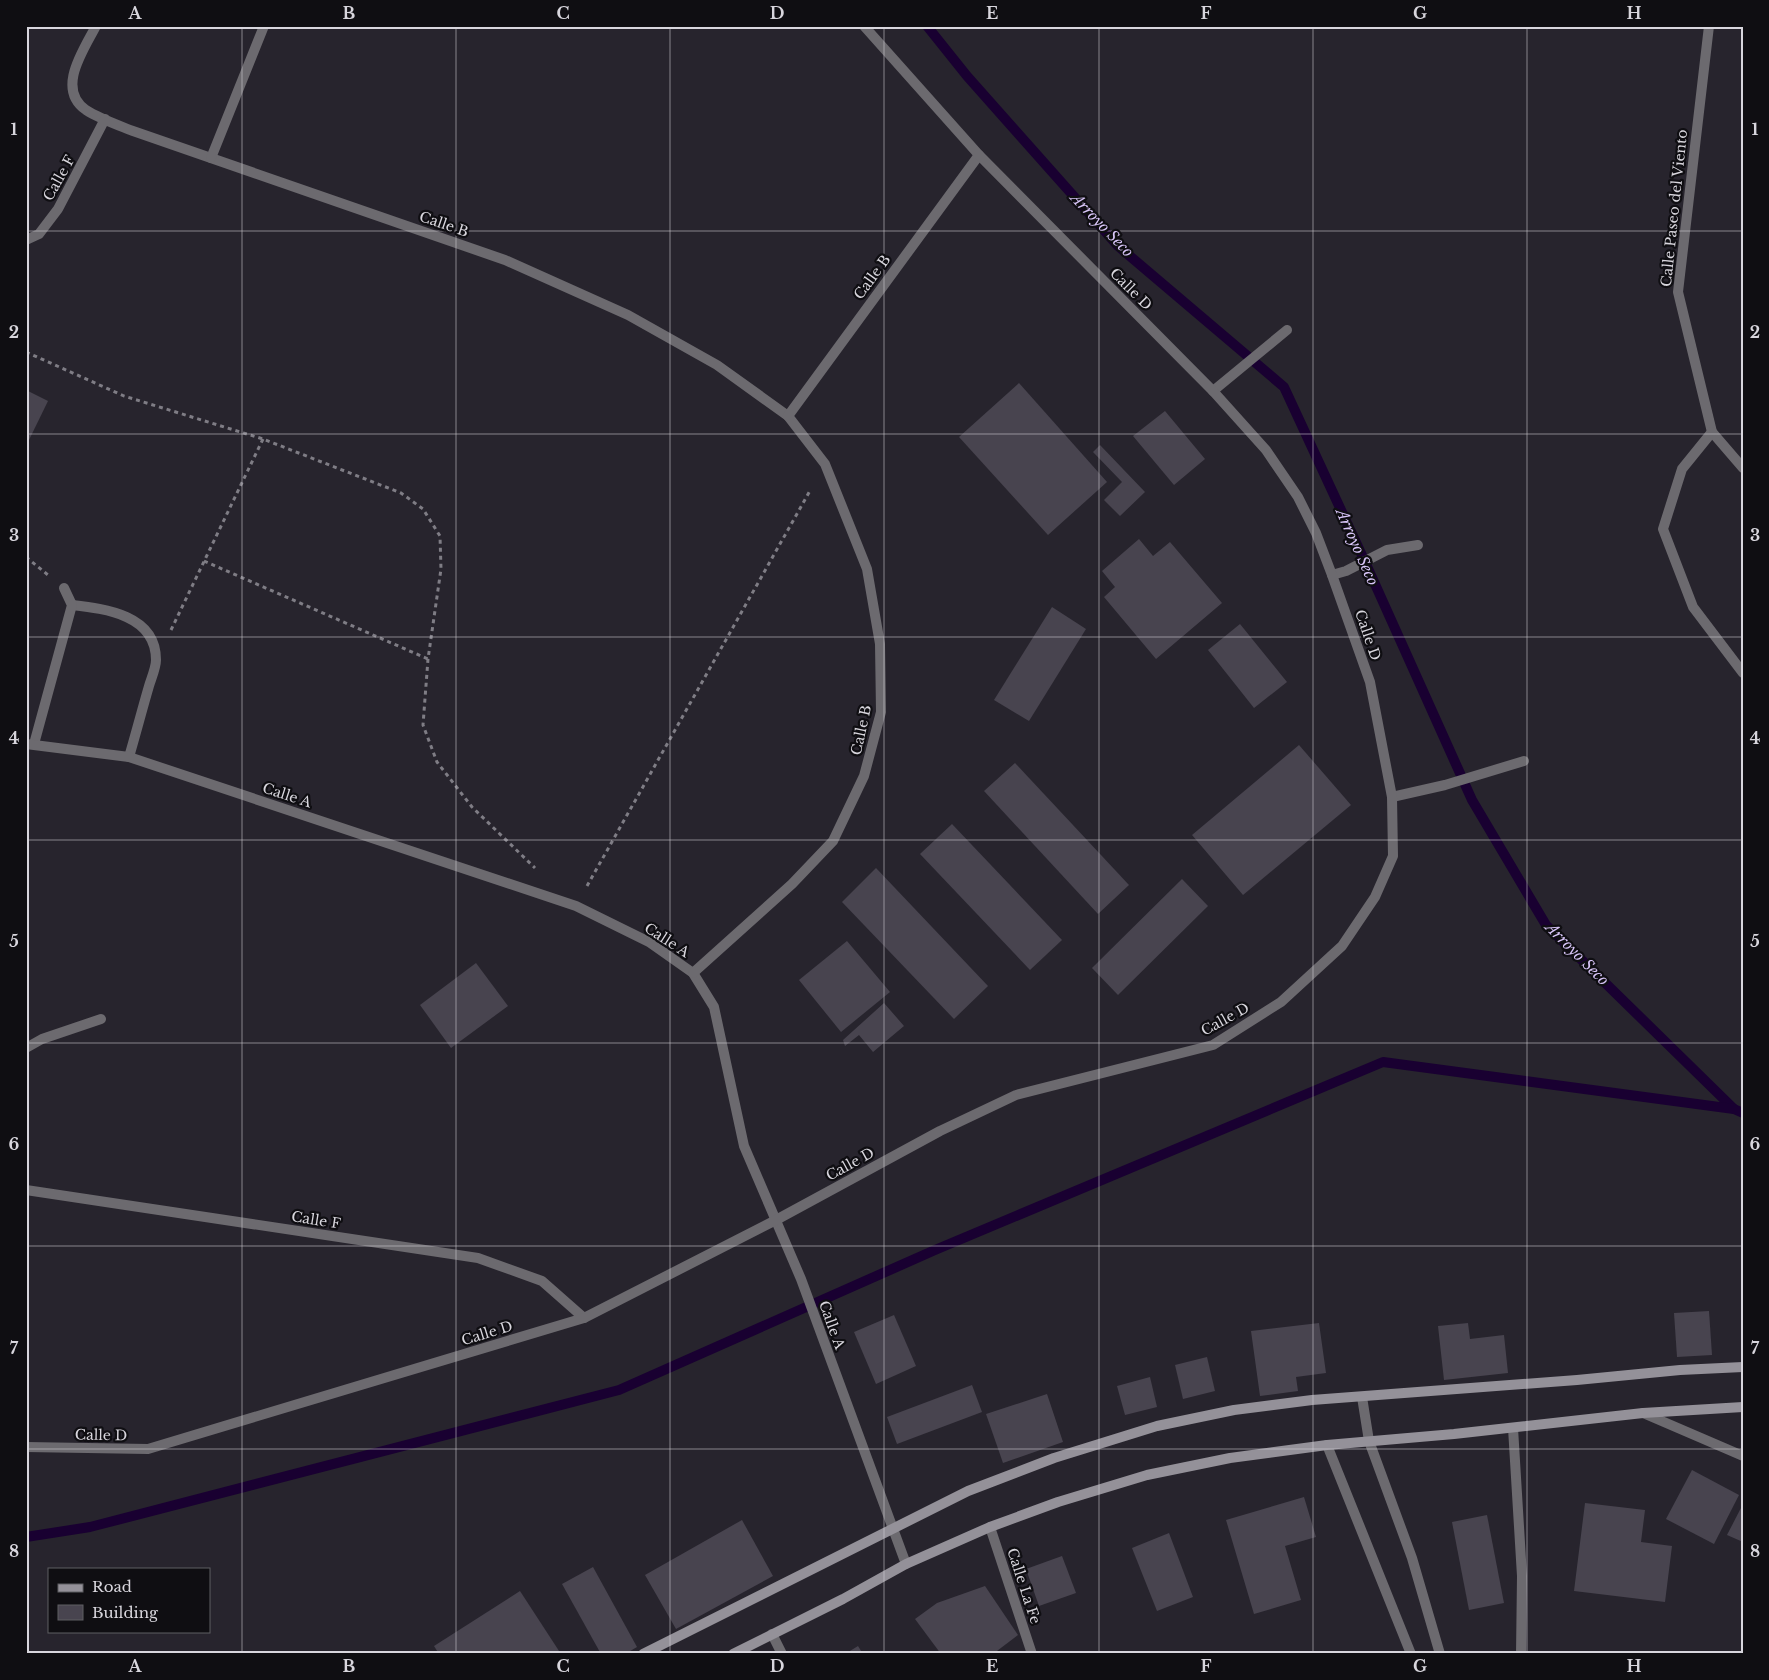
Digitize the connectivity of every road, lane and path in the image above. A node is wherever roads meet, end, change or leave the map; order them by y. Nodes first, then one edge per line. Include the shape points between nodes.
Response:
1 (96, 26) edge
2 (264, 26) edge
3 (864, 26) edge
4 (1709, 26) edge
5 (105, 119) junction
6 (979, 155) junction
7 (211, 158) junction
8 (26, 240) edge
9 (1287, 330) dead end
10 (26, 352) edge
11 (1213, 391) junction
12 (788, 416) junction
13 (1712, 432) junction
14 (263, 439) junction
15 (825, 464) junction
16 (1743, 468) edge
17 (1418, 545) dead end
18 (26, 556) edge
19 (204, 561) junction
20 (1332, 575) junction
21 (64, 588) joint
22 (72, 605) junction
23 (428, 659) junction
24 (156, 661) junction
25 (1743, 673) edge
26 (30, 744) edge
27 (129, 757) junction
28 (1524, 761) dead end
29 (1392, 797) junction
30 (539, 872) dead end
31 (576, 906) junction
32 (692, 973) junction
33 (101, 1019) dead end
34 (26, 1048) edge
35 (26, 1190) edge
36 (776, 1220) junction
37 (584, 1318) junction
38 (1743, 1367) edge
39 (1362, 1396) junction
40 (1743, 1407) edge
41 (1643, 1413) junction
42 (1513, 1428) junction
43 (1369, 1441) junction
44 (1327, 1445) junction
45 (26, 1448) edge
46 (1743, 1456) edge
47 (990, 1527) junction
48 (893, 1529) junction
49 (906, 1564) junction
50 (772, 1634) junction
51 (643, 1654) edge
52 (733, 1654) edge
53 (782, 1654) edge
54 (1032, 1654) edge
55 (1411, 1654) edge
56 (1440, 1654) edge
57 (1521, 1654) edge

1 - 5 street, Calle B via 75,66 72,81 74,97 86,110
2 - 7 street
3 - 6 street, Calle D
4 - 13 street, Calle Paseo del Viento via 1678,292
5 - 7 street, Calle B
5 - 8 street, Calle F via 58,209 39,234
6 - 11 street, Calle D
6 - 12 street, Calle B
7 - 12 street, Calle B via 514,264 628,315 717,365
9 - 11 street
10 - 14 path via 124,396
11 - 20 street, Calle D via 1266,450 1298,497
12 - 15 street, Calle B
13 - 16 street, Calle Paseo del Viento
13 - 25 street via 1682,469 1664,529 1693,607
14 - 19 path
14 - 23 path via 401,494 423,509 440,536 441,570
15 - 31 path
15 - 32 street, Calle B via 867,569 880,644 881,712 864,776 833,842 792,884
17 - 20 street via 1387,550
18 - 21 path
19 - 23 path
19 - 24 path
20 - 29 street, Calle D via 1370,682
21 - 22 street
22 - 24 street via 104,609 132,619 153,643
22 - 26 street
23 - 30 path via 423,725 437,762 472,808
24 - 27 street
26 - 27 street, Calle A
27 - 31 street, Calle A
28 - 29 street
29 - 36 street, Calle D via 1393,856 1375,897 1342,946 1281,1002 1213,1045 1016,1095 940,1131
31 - 32 street, Calle A via 649,942
32 - 36 street, Calle A via 714,1007 744,1146
33 - 34 street via 42,1039
35 - 37 street, Calle F via 478,1258 542,1281
36 - 37 street, Calle D
36 - 48 street, Calle A
37 - 45 street, Calle D via 148,1449
38 - 39 main road
39 - 43 street
39 - 48 main road via 1234,1410 1157,1426 1054,1458 968,1491
40 - 41 main road
41 - 42 main road
41 - 46 street
42 - 43 main road
42 - 57 street via 1522,1576
43 - 44 main road
43 - 56 street via 1412,1558
44 - 47 main road via 1230,1458 1147,1475
44 - 55 street
47 - 49 main road
47 - 54 street, Calle La Fe
48 - 49 street, Calle A
48 - 51 main road
49 - 50 main road
50 - 52 main road
50 - 53 street

